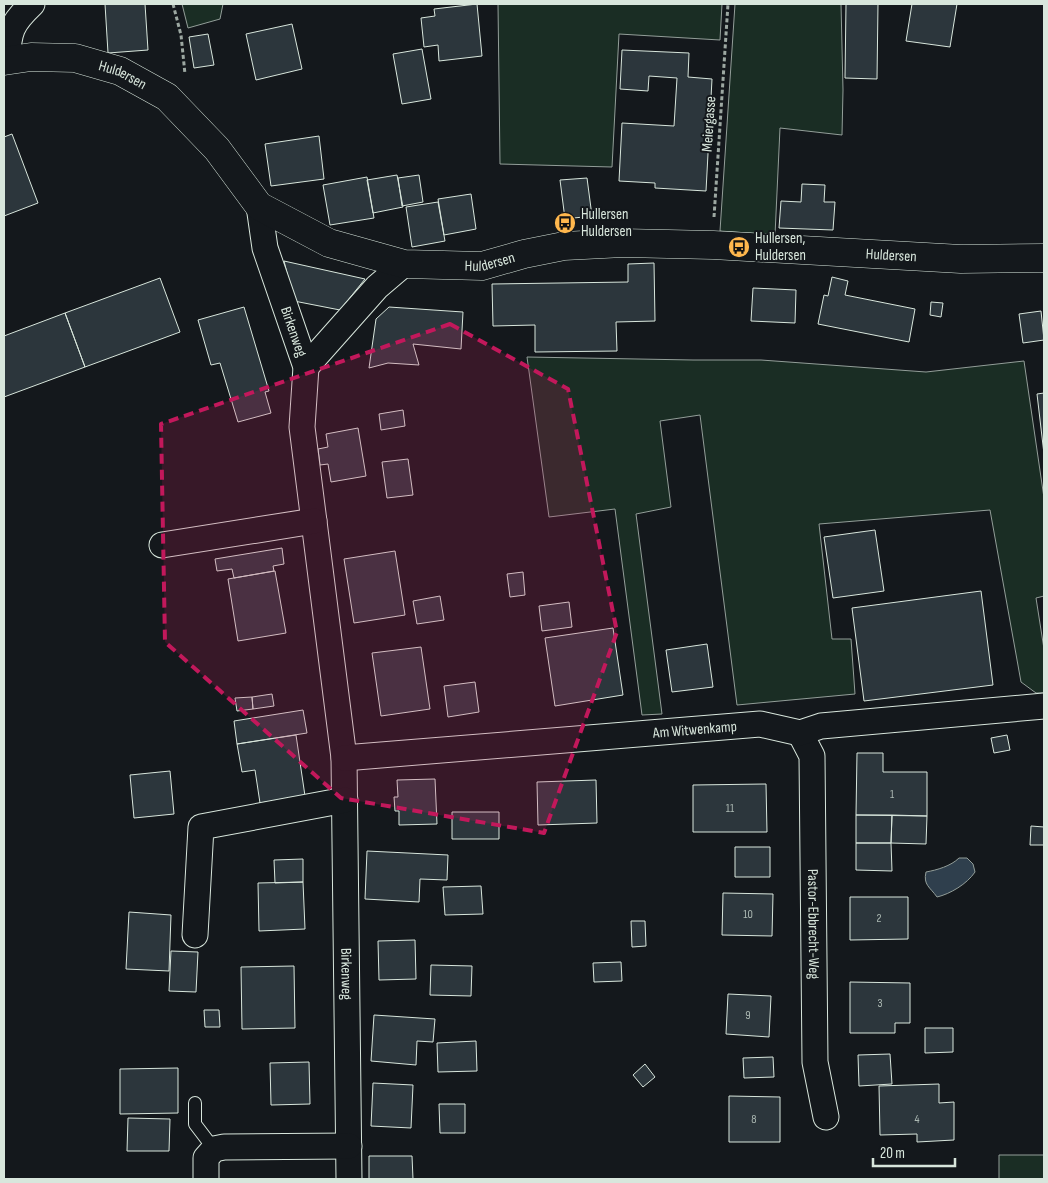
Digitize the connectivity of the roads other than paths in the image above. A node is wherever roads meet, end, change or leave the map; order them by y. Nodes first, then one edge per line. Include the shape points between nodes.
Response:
1 (32, 4) edge
2 (5, 60) edge
3 (259, 206) junction
4 (1044, 258) edge
5 (404, 264) junction
6 (306, 367) junction
7 (314, 521) junction
8 (162, 545) dead end
9 (1044, 706) edge
10 (800, 733) junction
11 (344, 758) junction
12 (345, 800) junction
13 (195, 935) dead end
14 (195, 1103) dead end
15 (826, 1117) dead end
16 (349, 1146) junction
17 (214, 1149) junction
18 (206, 1179) edge
19 (349, 1179) edge

1 - 2 street via 19,16 9,36
2 - 3 street, Huldersen via 75,58 120,70 167,97 217,149
3 - 5 street, Huldersen via 329,243
3 - 6 street, Birkenweg via 265,248
4 - 5 street, Huldersen via 961,259 623,243 564,246 482,266
5 - 6 street via 377,287
6 - 7 street, Birkenweg via 302,427
7 - 8 street
7 - 11 street, Birkenweg
9 - 10 street, Am Witwenkamp via 821,726
10 - 11 street, Am Witwenkamp via 760,724
10 - 15 street, Pastor-Ebbrecht-Weg via 812,756 815,1062
11 - 12 street, Birkenweg
12 - 13 street via 201,827
12 - 16 street, Birkenweg
14 - 17 lane via 195,1124
16 - 17 street
16 - 19 street, Birkenweg
17 - 18 street via 206,1158

